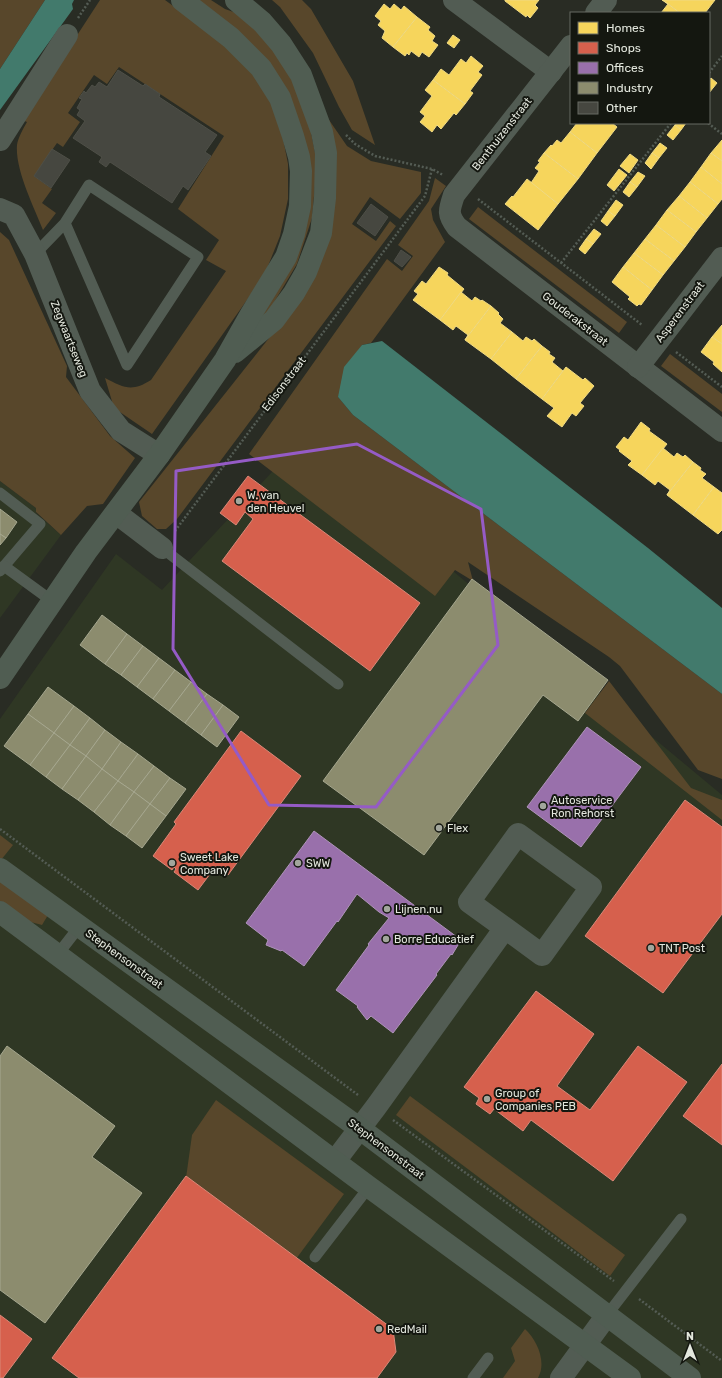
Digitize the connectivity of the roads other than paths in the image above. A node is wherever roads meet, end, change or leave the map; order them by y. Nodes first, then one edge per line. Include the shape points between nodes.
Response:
1 (182, 0) edge
2 (236, 0) edge
3 (454, 0) edge
4 (606, 0) edge
5 (597, 12) edge
6 (67, 35) dead end
7 (570, 47) edge
8 (551, 72) junction
9 (0, 140) edge
10 (457, 190) joint
11 (0, 208) edge
12 (65, 223) junction
13 (35, 254) junction
14 (722, 258) edge
15 (225, 360) junction
16 (638, 367) junction
17 (722, 431) edge
18 (159, 455) junction
19 (0, 493) edge
20 (116, 513) junction
21 (162, 548) joint
22 (2, 568) edge
23 (52, 601) junction
24 (0, 678) edge
25 (338, 684) dead end
26 (0, 869) edge
27 (0, 912) edge
28 (79, 927) junction
29 (505, 928) junction
30 (58, 954) junction
31 (359, 1128) junction
32 (335, 1161) junction
33 (369, 1187) junction
34 (681, 1219) dead end
35 (315, 1257) dead end
36 (607, 1315) junction
37 (585, 1345) junction
38 (488, 1358) dead end
39 (473, 1378) edge
40 (561, 1378) edge
41 (630, 1378) edge
42 (690, 1378) edge

1 - 15 street via 231,38 261,68 280,98 294,136 301,171 300,206 286,257
2 - 15 street via 262,22 302,75 322,132 326,153 325,198 321,233 306,272 294,293 274,320
3 - 8 street
4 - 5 street
6 - 9 street
7 - 8 street, Benthuizenstraat
8 - 10 street, Benthuizenstraat
10 - 16 street, Gouderakstraat via 449,209 450,218 457,227
11 - 13 street, Zegwaartseweg via 14,215
12 - 12 lane via 89,185 198,257 127,365
12 - 13 lane
13 - 18 street, Zegwaartseweg via 90,391 121,431
14 - 16 street, Asperenstraat
15 - 18 street
16 - 17 street, Gouderakstraat
18 - 20 street
19 - 22 lane via 40,524
20 - 21 street
20 - 23 street
21 - 25 lane
22 - 23 lane
23 - 24 street
26 - 28 street, Stephensonstraat
27 - 30 street
28 - 30 lane, Stephensonstraat
28 - 31 street, Stephensonstraat
29 - 29 street via 542,955 592,887 518,834 469,902
29 - 31 street
30 - 32 street
31 - 32 street
31 - 36 street, Stephensonstraat
32 - 33 street
33 - 35 lane
33 - 37 street
34 - 36 lane
36 - 37 street
36 - 42 street, Stephensonstraat
37 - 40 street
37 - 41 street
38 - 39 lane

